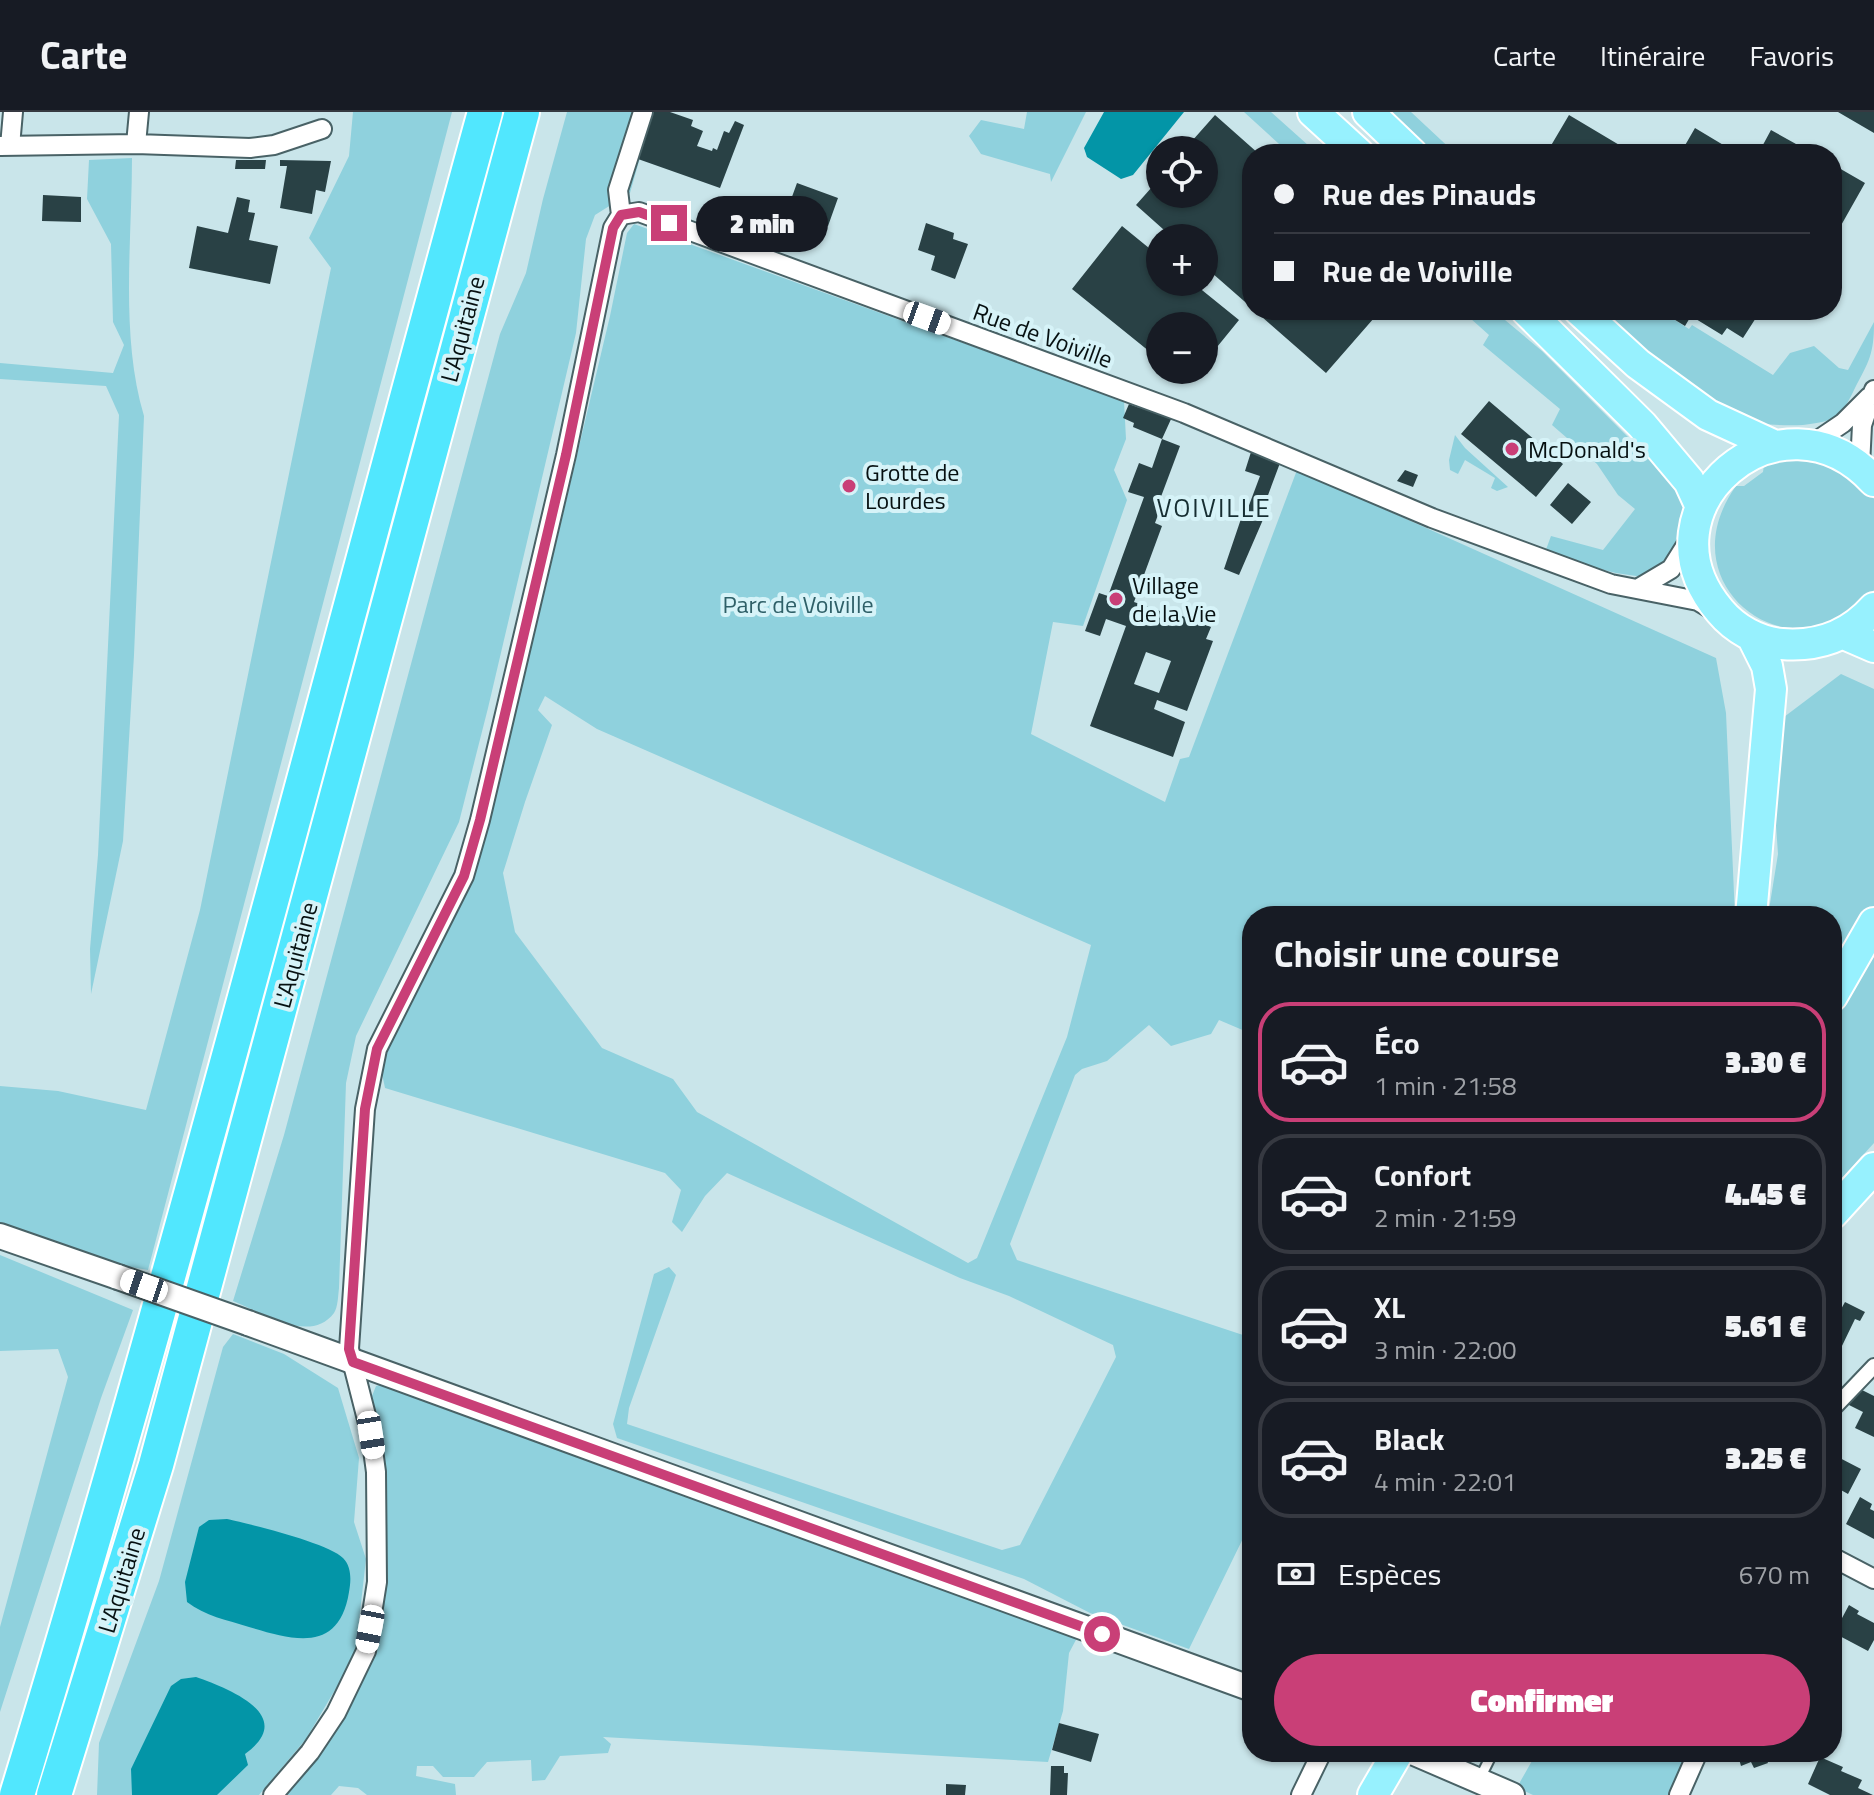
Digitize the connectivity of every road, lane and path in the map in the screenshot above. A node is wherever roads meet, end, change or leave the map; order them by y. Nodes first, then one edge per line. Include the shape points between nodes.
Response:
1 (13, 112) edge
2 (139, 112) edge
3 (485, 112) edge
4 (522, 112) edge
5 (643, 112) edge
6 (1313, 112) edge
7 (1368, 112) edge
8 (322, 129) dead end
9 (136, 144) junction
10 (1348, 144) edge
11 (1402, 144) edge
12 (5, 146) edge
13 (617, 221) junction
14 (1536, 320) edge
15 (1590, 320) edge
16 (1872, 392) edge
17 (1812, 444) junction
18 (1773, 445) junction
19 (1867, 473) edge
20 (1698, 520) junction
21 (1639, 588) junction
22 (1874, 608) edge
23 (1725, 617) junction
24 (1844, 634) junction
25 (1752, 636) junction
26 (1874, 647) edge
27 (1752, 906) edge
28 (1874, 923) edge
29 (1842, 979) edge
30 (1874, 1168) edge
31 (1842, 1203) edge
32 (0, 1236) edge
33 (353, 1362) junction
34 (1874, 1366) edge
35 (1842, 1400) edge
36 (1842, 1562) edge
37 (1874, 1579) edge
38 (1242, 1685) edge
39 (1317, 1762) edge
40 (1433, 1762) edge
41 (1486, 1762) edge
42 (1694, 1762) edge
43 (1473, 1781) junction
44 (17, 1795) edge
45 (54, 1795) edge
46 (273, 1795) edge
47 (1301, 1795) edge
48 (1512, 1795) edge
49 (1679, 1795) edge

1 - 12 street
2 - 9 street
3 - 44 highway, L'Aquitaine via 186,1221
4 - 45 highway, L'Aquitaine via 156,1465
5 - 13 street via 618,190
6 - 10 main road
7 - 11 main road
8 - 9 street via 250,148
9 - 12 street
13 - 21 street, Rue de Voiville via 639,212 1184,413 1432,518 1611,584
13 - 33 street via 464,876 377,1049 361,1154 349,1349
14 - 20 main road via 1642,425 1689,481
15 - 18 main road via 1638,364 1708,415
16 - 17 street via 1843,423
16 - 19 street via 1862,425
17 - 18 main road
17 - 19 main road via 1838,452
18 - 20 main road via 1729,467 1713,485
20 - 21 street via 1671,569
20 - 23 main road via 1694,555 1700,579
21 - 23 street, Rue de Voiville via 1698,601
22 - 24 main road
23 - 25 main road
24 - 25 main road via 1799,646
24 - 26 main road
25 - 27 main road via 1771,689
28 - 29 main road
30 - 31 main road
32 - 33 street, bridge
33 - 38 street
33 - 46 street via 376,1472 377,1582 366,1651 336,1713
34 - 35 street
36 - 37 street
39 - 47 street
40 - 43 street
41 - 43 lane
42 - 49 street
43 - 48 street

